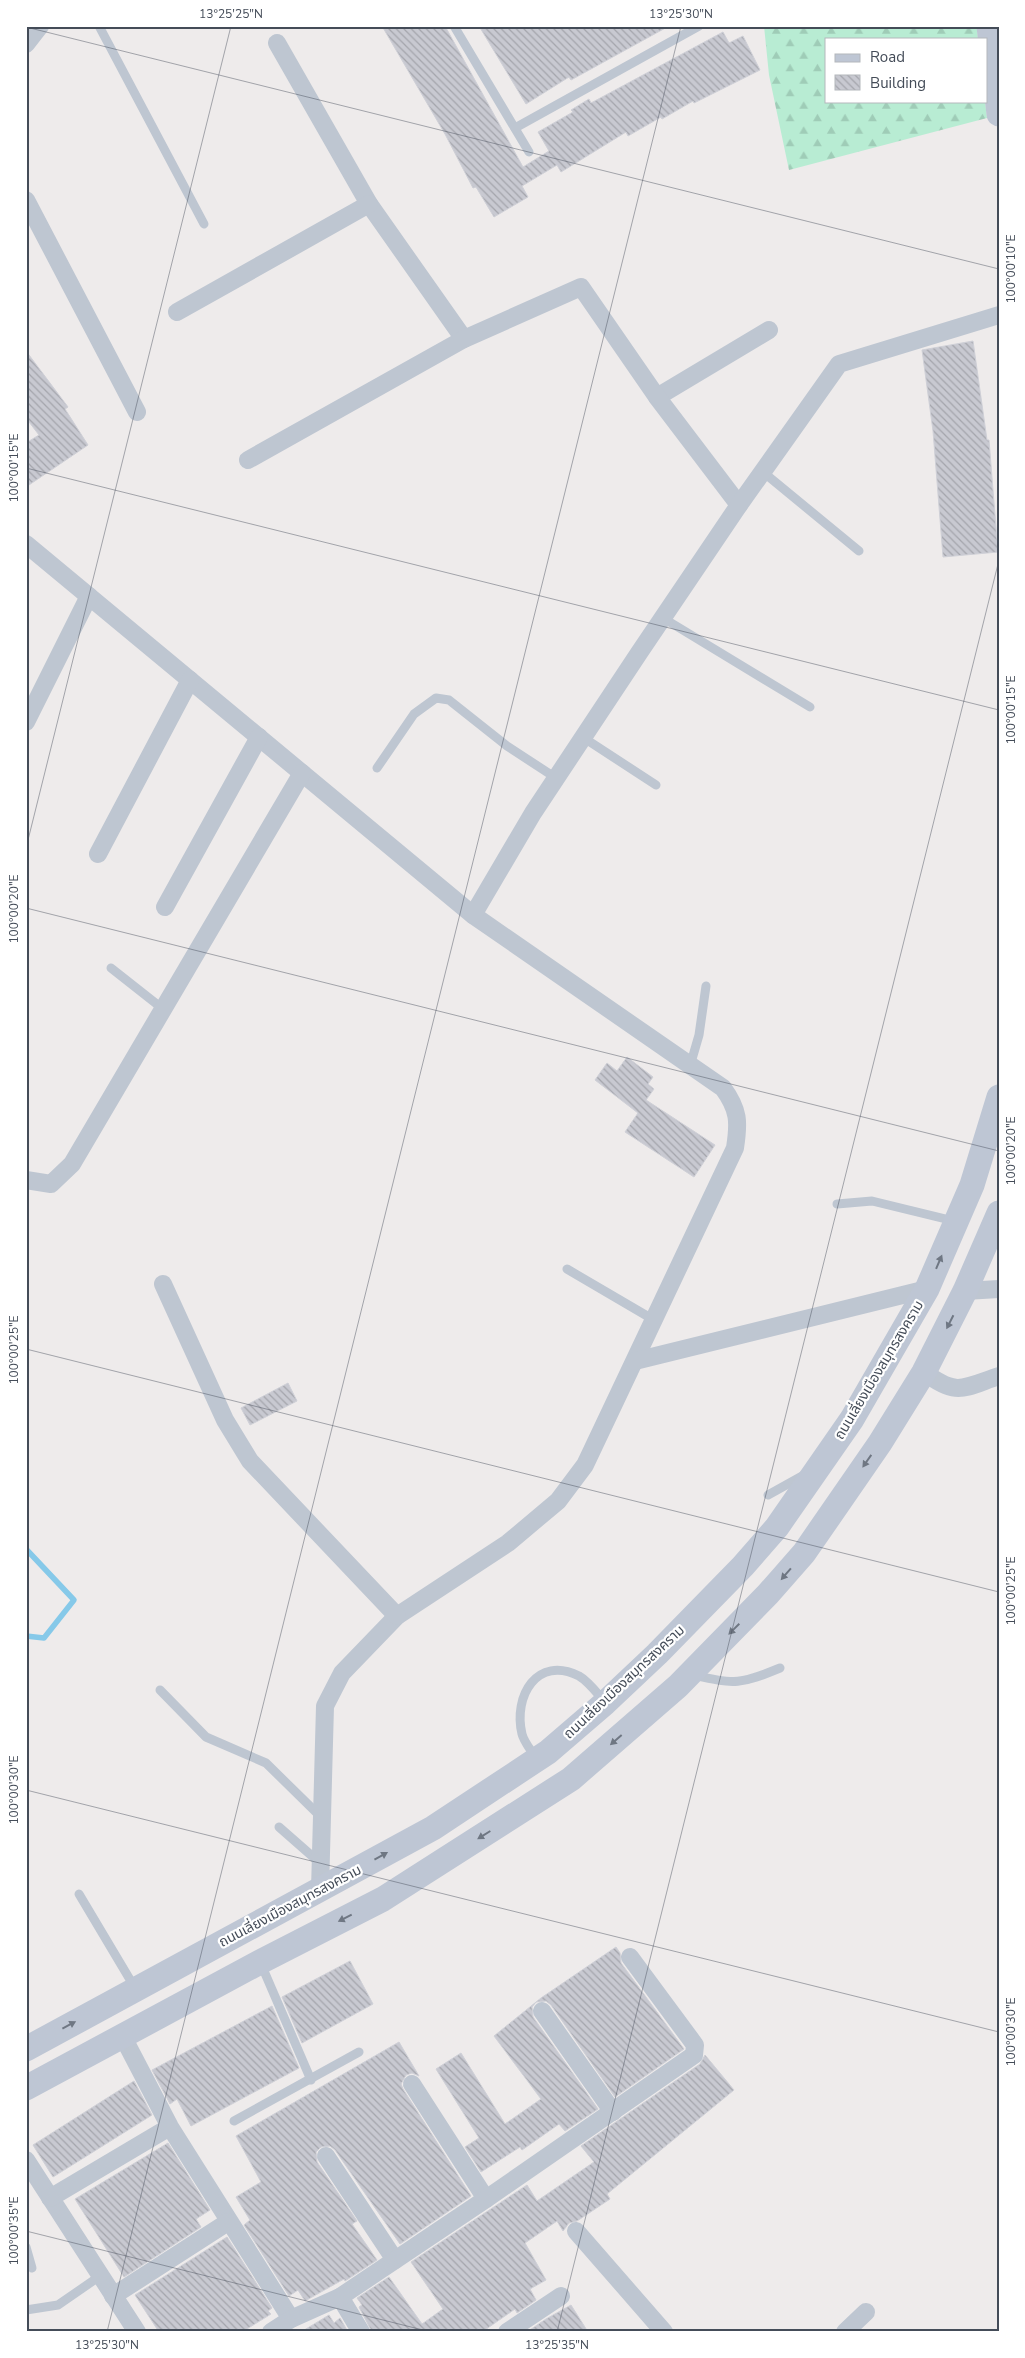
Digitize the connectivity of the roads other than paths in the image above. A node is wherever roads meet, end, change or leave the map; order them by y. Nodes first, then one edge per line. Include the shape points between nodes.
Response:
1 (40, 26) edge
2 (99, 26) edge
3 (454, 26) edge
4 (699, 26) edge
5 (990, 26) edge
6 (277, 43) dead end
7 (26, 44) edge
8 (999, 114) edge
9 (515, 128) junction
10 (529, 152) dead end
11 (26, 200) edge
12 (369, 204) junction
13 (204, 224) dead end
14 (177, 312) dead end
15 (999, 315) edge
16 (769, 330) dead end
17 (464, 339) junction
18 (657, 397) junction
19 (137, 412) dead end
20 (248, 460) dead end
21 (763, 472) junction
22 (739, 505) junction
23 (26, 544) edge
24 (859, 551) dead end
25 (89, 596) junction
26 (663, 618) junction
27 (190, 680) junction
28 (810, 707) dead end
29 (26, 722) edge
30 (259, 737) junction
31 (584, 738) junction
32 (377, 768) dead end
33 (302, 773) junction
34 (556, 778) junction
35 (656, 785) dead end
36 (98, 854) dead end
37 (166, 907) dead end
38 (473, 915) junction
39 (111, 968) dead end
40 (706, 986) dead end
41 (164, 1009) junction
42 (690, 1066) junction
43 (999, 1097) edge
44 (26, 1180) edge
45 (837, 1204) dead end
46 (999, 1214) edge
47 (956, 1222) junction
48 (567, 1269) dead end
49 (163, 1284) dead end
50 (927, 1289) junction
51 (999, 1289) edge
52 (965, 1291) junction
53 (654, 1320) junction
54 (635, 1361) junction
55 (924, 1372) junction
56 (999, 1376) edge
57 (816, 1469) junction
58 (768, 1495) dead end
59 (398, 1616) junction
60 (780, 1668) dead end
61 (690, 1674) junction
62 (160, 1690) dead end
63 (606, 1703) junction
64 (537, 1760) junction
65 (322, 1818) junction
66 (280, 1827) dead end
67 (320, 1863) junction
68 (320, 1890) junction
69 (79, 1894) dead end
70 (630, 1957) dead end
71 (260, 1962) junction
72 (136, 1989) junction
73 (542, 2011) dead end
74 (123, 2037) junction
75 (26, 2049) edge
76 (359, 2052) dead end
77 (311, 2080) junction
78 (412, 2084) dead end
79 (26, 2088) edge
80 (613, 2112) junction
81 (234, 2121) dead end
82 (168, 2128) dead end
83 (326, 2156) dead end
84 (29, 2171) edge
85 (50, 2198) junction
86 (486, 2199) junction
87 (228, 2222) dead end
88 (576, 2231) dead end
89 (26, 2247) edge
90 (394, 2260) junction
91 (32, 2268) dead end
92 (100, 2276) junction
93 (113, 2296) junction
94 (561, 2296) dead end
95 (340, 2298) junction
96 (26, 2310) edge
97 (866, 2312) dead end
98 (291, 2319) junction
99 (137, 2332) edge
100 (271, 2332) edge
101 (362, 2332) edge
102 (507, 2332) edge
103 (664, 2332) edge
104 (845, 2332) edge

1 - 7 street
2 - 13 lane
3 - 9 lane
4 - 9 lane
5 - 8 main road
6 - 12 street
9 - 10 lane
11 - 19 street
12 - 14 street
12 - 17 street
15 - 21 street via 839,364
16 - 18 street
17 - 18 street via 581,287
17 - 20 street
18 - 22 street
21 - 22 street
21 - 24 lane
22 - 26 street
23 - 25 street
25 - 27 street
25 - 29 street
26 - 28 lane
26 - 31 street
27 - 30 street
27 - 36 street
30 - 33 street
30 - 37 street
31 - 34 street
31 - 35 lane
32 - 34 lane via 414,714 436,698 448,700
33 - 38 street
33 - 41 street
34 - 38 street
38 - 42 street
39 - 41 lane
40 - 42 lane via 699,1035
41 - 44 street via 72,1164 51,1184
42 - 53 street via 723,1088 734,1104 738,1129 735,1148
43 - 47 main road, ถนนเลี่ยงเมืองสมุทรสงคราม via 972,1185
45 - 47 lane via 872,1201
46 - 52 main road
50 -> 47 main road, ถนนเลี่ยงเมืองสมุทรสงคราม
48 - 53 lane
49 - 59 street via 225,1420 250,1461
50 - 54 street
50 - 57 main road, ถนนเลี่ยงเมืองสมุทรสงคราม via 852,1419
51 - 52 street
52 -> 55 main road
53 - 54 street
54 - 59 street via 585,1465 558,1501 508,1543
55 - 56 street via 942,1386 961,1389
55 -> 61 main road via 880,1443 804,1553
57 - 58 lane
57 - 63 main road, ถนนเลี่ยงเมืองสมุทรสงคราม via 777,1527 743,1566
59 - 65 street via 342,1673 325,1706
60 - 61 lane via 749,1680 727,1683
61 -> 71 main road via 572,1779 383,1898
62 - 65 lane via 206,1737 266,1763
63 - 64 main road, ถนนเลี่ยงเมืองสมุทรสงคราม
63 - 64 lane via 581,1676 558,1670 537,1676 525,1690 519,1712 522,1736
68 -> 64 main road, ถนนเลี่ยงเมืองสมุทรสงคราม via 432,1828
65 - 67 street
66 - 67 lane
67 - 68 street
68 - 72 main road, ถนนเลี่ยงเมืองสมุทรสงคราม
69 - 72 lane
70 - 80 street via 696,2045 694,2055
71 - 74 main road
71 - 77 lane
75 -> 72 main road, ถนนเลี่ยงเมืองสมุทรสงคราม
73 - 80 street
74 - 79 main road
74 - 98 street via 170,2126
76 - 77 lane
77 - 81 lane
78 - 86 street
80 - 86 street
82 - 85 street
83 - 90 street
84 - 85 street
85 - 92 street
86 - 90 street
87 - 93 street
88 - 103 street
89 - 91 lane
90 - 95 street
92 - 93 street
92 - 96 lane via 58,2304
93 - 99 street
94 - 102 street
95 - 98 street
95 - 101 street
97 - 104 street
98 - 100 street

